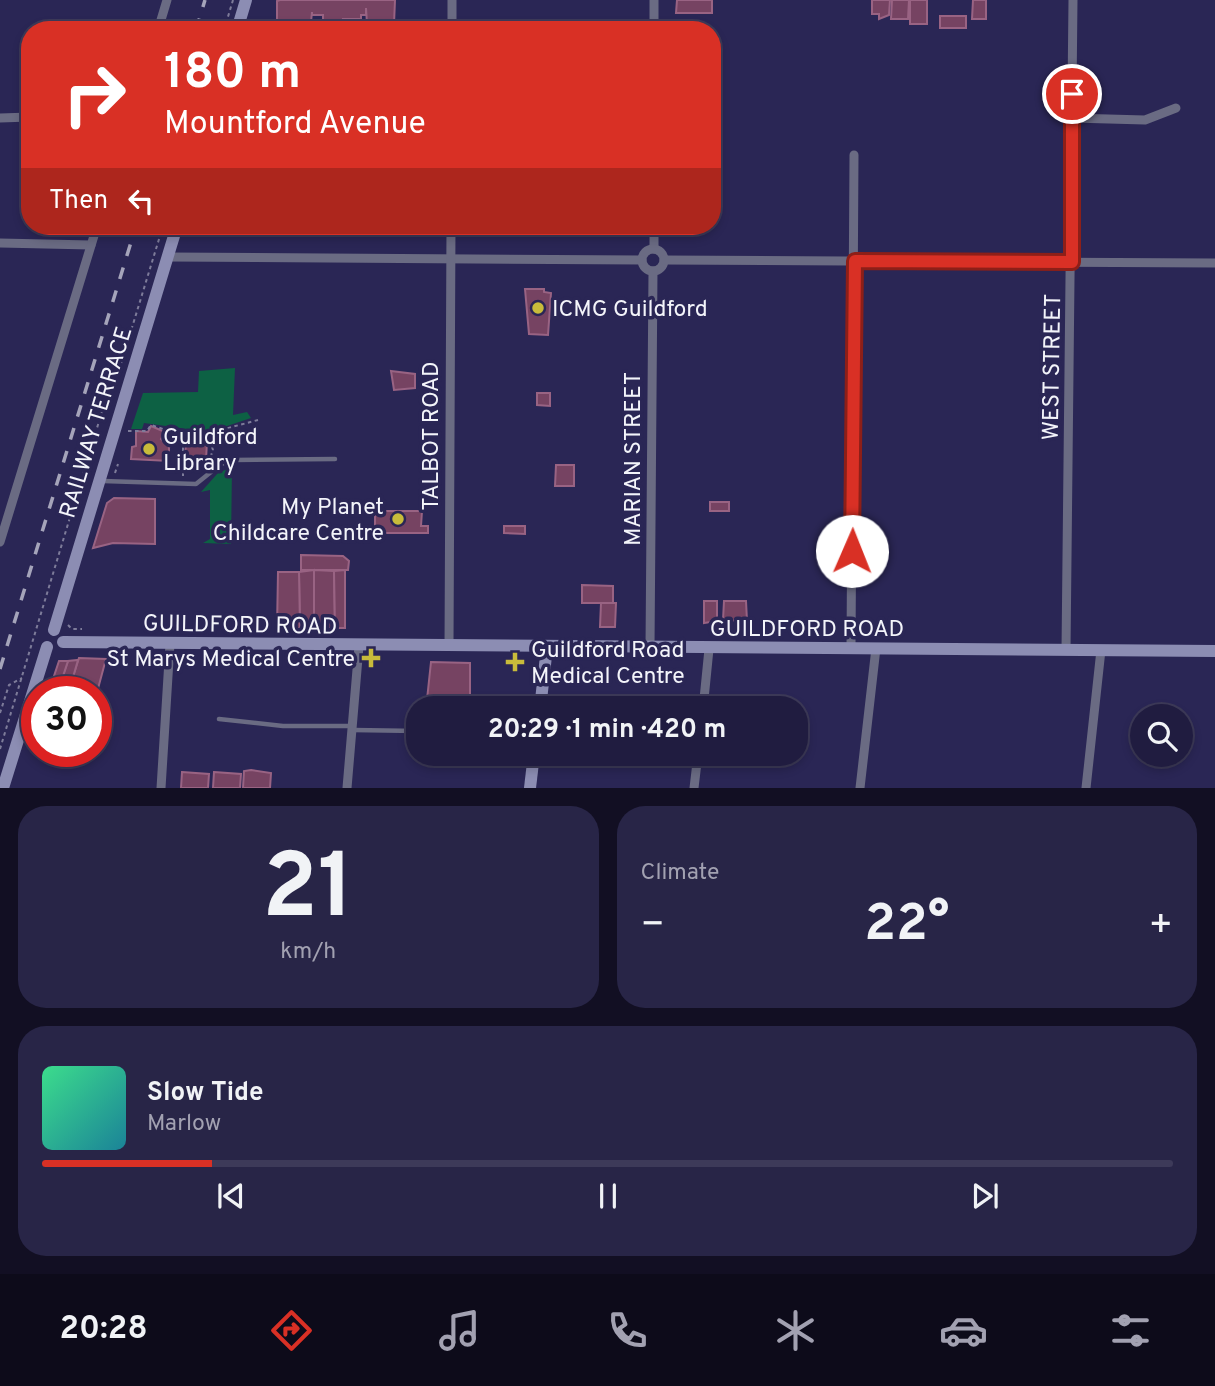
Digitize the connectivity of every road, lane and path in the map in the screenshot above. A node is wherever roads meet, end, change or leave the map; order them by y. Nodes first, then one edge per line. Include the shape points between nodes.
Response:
1 (167, 0) edge
2 (233, 0) edge
3 (246, 0) edge
4 (452, 0) edge
5 (654, 0) edge
6 (1073, 0) edge
7 (161, 21) edge
8 (226, 21) edge
9 (240, 21) edge
10 (452, 21) edge
11 (654, 21) edge
12 (1175, 108) dead end
13 (21, 117) edge
14 (0, 118) edge
15 (1072, 118) junction
16 (853, 155) dead end
17 (94, 235) edge
18 (160, 235) edge
19 (174, 235) edge
20 (452, 235) edge
21 (654, 235) edge
22 (0, 243) edge
23 (91, 245) junction
24 (654, 249) junction
25 (168, 257) junction
26 (451, 257) junction
27 (642, 260) junction
28 (664, 260) junction
29 (855, 261) junction
30 (1072, 262) junction
31 (1215, 263) edge
32 (653, 271) junction
33 (258, 420) dead end
34 (128, 431) dead end
35 (210, 435) junction
36 (183, 436) junction
37 (335, 459) dead end
38 (183, 465) junction
39 (99, 481) junction
40 (183, 484) junction
41 (0, 542) edge
42 (54, 630) junction
43 (63, 642) junction
44 (170, 643) junction
45 (359, 646) junction
46 (449, 646) junction
47 (547, 647) junction
48 (47, 648) junction
49 (650, 648) junction
50 (851, 648) junction
51 (876, 648) junction
52 (709, 649) junction
53 (1066, 650) junction
54 (1101, 650) junction
55 (1215, 651) edge
56 (23, 676) edge
57 (21, 679) edge
58 (21, 681) edge
59 (541, 696) edge
60 (704, 696) edge
61 (0, 713) edge
62 (219, 719) dead end
63 (352, 728) junction
64 (406, 730) edge
65 (2, 738) edge
66 (0, 750) edge
67 (533, 766) edge
68 (697, 766) edge
69 (3, 788) edge
70 (161, 788) edge
71 (347, 788) edge
72 (530, 788) edge
73 (694, 788) edge
74 (860, 788) edge
75 (1086, 788) edge

1 - 7 street
2 - 8 path
3 - 9 street
4 - 10 street
5 - 11 street
6 - 15 street, WEST STREET
12 - 15 street via 1145,120
13 - 14 street
15 - 30 street, WEST STREET
16 - 29 street
17 - 23 street
18 - 56 path
19 - 25 street, RAILWAY TERRACE
20 - 26 street, TALBOT ROAD
21 - 24 street
22 - 23 street
23 - 41 street
24 - 27 street
24 - 28 street
25 - 26 street
25 - 39 street, RAILWAY TERRACE
26 - 27 street
26 - 46 street, TALBOT ROAD
27 - 32 street via 644,267
28 - 29 street
28 - 32 street via 660,269
29 - 30 street
29 - 50 street
30 - 31 street
30 - 53 street, WEST STREET
32 - 49 street, MARIAN STREET
33 - 35 path via 219,428
34 - 36 path via 147,431 150,425 171,436
35 - 36 path
35 - 38 path via 213,450 209,461
36 - 38 path
37 - 40 lane via 233,460 197,484
38 - 40 path
39 - 40 lane
39 - 42 street, RAILWAY TERRACE
42 - 43 street
42 - 48 street via 44,636
43 - 44 street, GUILDFORD ROAD
43 - 48 street via 55,649
44 - 45 street, GUILDFORD ROAD
44 - 70 street
45 - 46 street, GUILDFORD ROAD
45 - 63 street
46 - 47 street, GUILDFORD ROAD
47 - 49 street, GUILDFORD ROAD
47 - 59 street
48 - 69 street
49 - 52 street, GUILDFORD ROAD
50 - 51 street, GUILDFORD ROAD
50 - 52 street, GUILDFORD ROAD
51 - 53 street, GUILDFORD ROAD
51 - 74 street
52 - 60 street
53 - 54 street, GUILDFORD ROAD
54 - 55 street, GUILDFORD ROAD
54 - 75 street
57 - 61 path via 9,685
58 - 65 path
62 - 63 lane
63 - 64 lane
63 - 71 street
65 - 66 path
67 - 72 street
68 - 73 street

